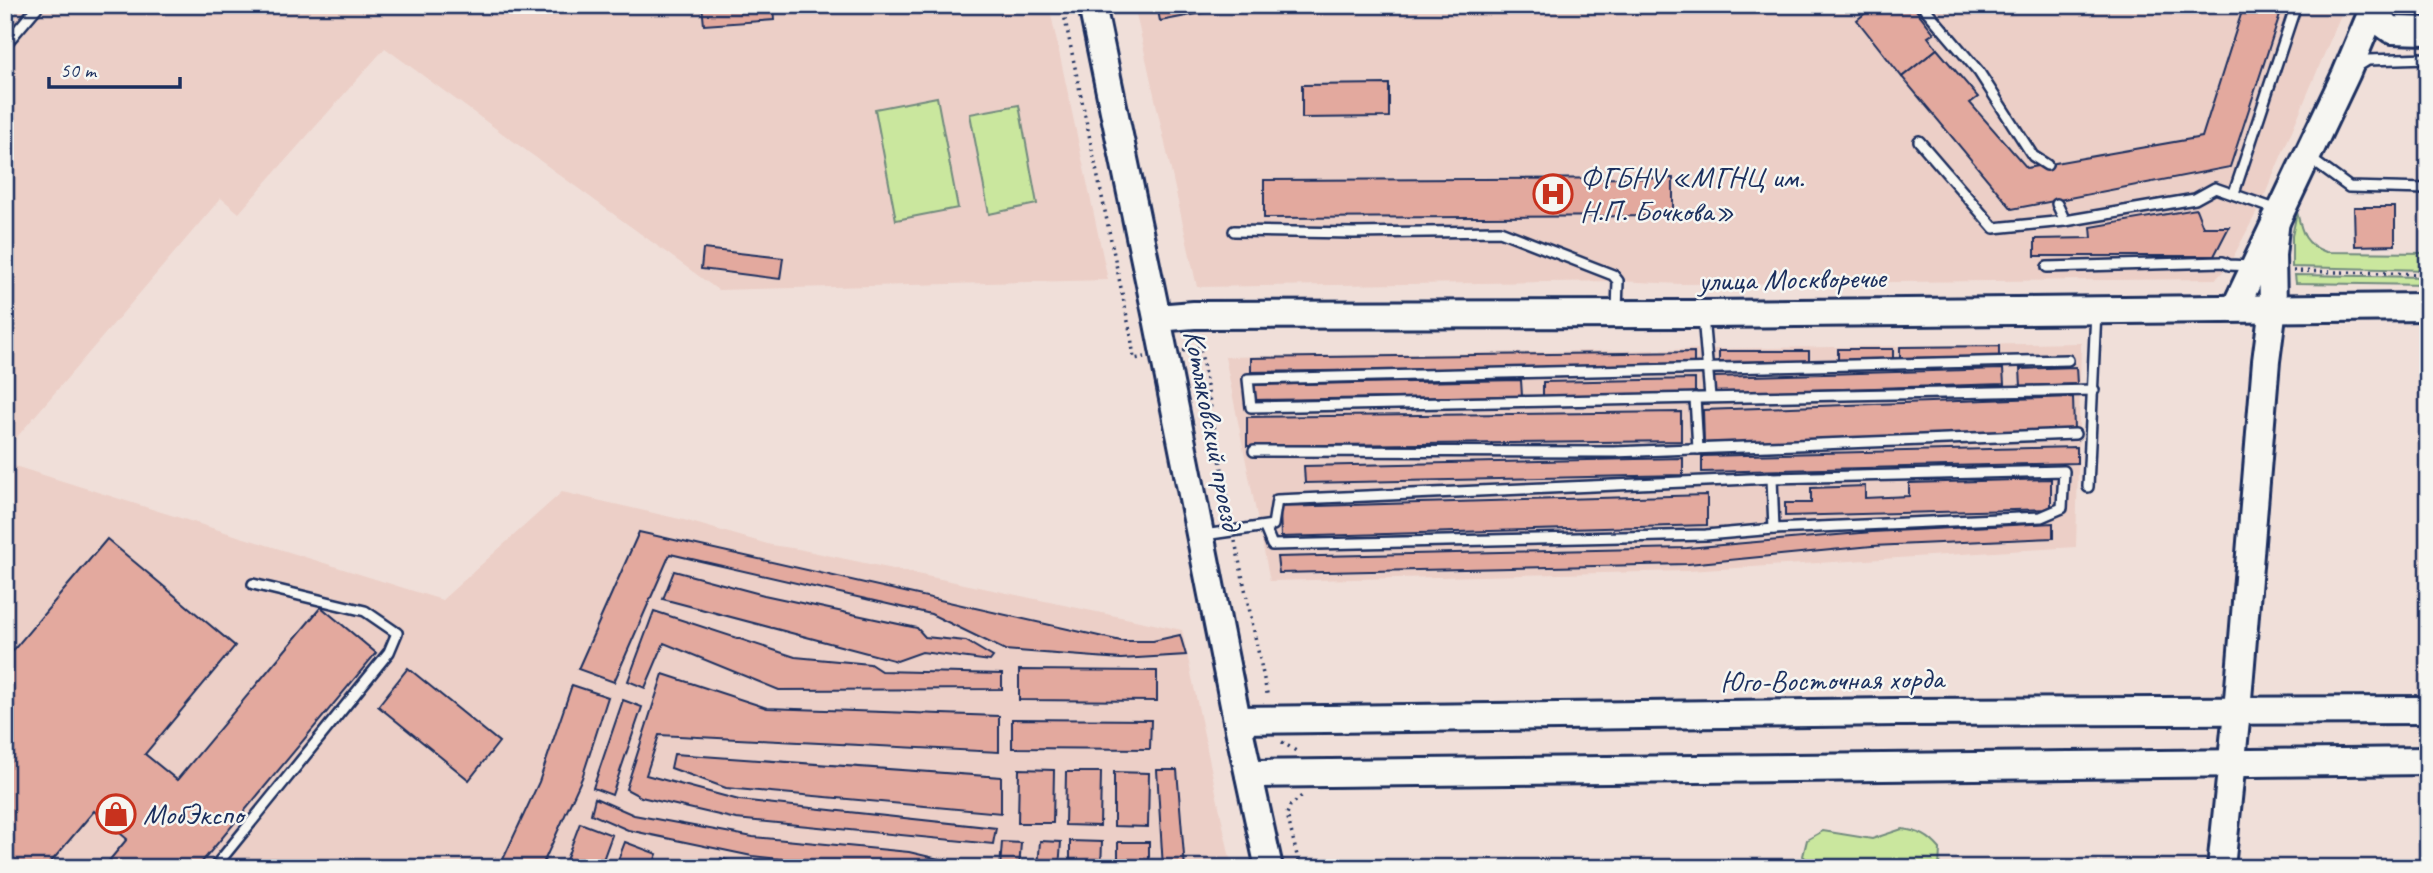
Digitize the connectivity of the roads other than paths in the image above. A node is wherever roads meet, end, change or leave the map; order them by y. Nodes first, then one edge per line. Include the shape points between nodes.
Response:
1 (39, 5) edge
2 (1092, 5) edge
3 (1922, 5) edge
4 (2296, 5) edge
5 (2373, 10) edge
6 (2428, 31) edge
7 (5, 45) edge
8 (2428, 58) edge
9 (2346, 74) junction
10 (1919, 141) dead end
11 (2307, 156) junction
12 (2047, 165) dead end
13 (2428, 189) edge
14 (2234, 193) junction
15 (2057, 204) dead end
16 (2278, 215) junction
17 (2065, 221) junction
18 (1234, 231) dead end
19 (2254, 266) junction
20 (2047, 267) dead end
21 (2273, 307) junction
22 (2428, 307) edge
23 (2235, 308) junction
24 (2096, 309) junction
25 (1617, 313) junction
26 (1703, 314) junction
27 (1157, 318) junction
28 (2068, 360) dead end
29 (1706, 368) junction
30 (2094, 390) junction
31 (1710, 397) junction
32 (1695, 398) junction
33 (2075, 434) dead end
34 (1698, 449) junction
35 (1254, 451) dead end
36 (1772, 478) junction
37 (2088, 486) dead end
38 (1265, 528) junction
39 (1774, 529) junction
40 (1200, 536) junction
41 (253, 584) dead end
42 (2428, 710) edge
43 (2237, 711) junction
44 (1237, 720) junction
45 (2428, 761) edge
46 (2231, 762) junction
47 (1248, 774) junction
48 (214, 868) edge
49 (1269, 868) edge
50 (2221, 868) edge

1 - 7 lane
2 - 27 main road, Котляковский проезд
3 - 12 lane via 1979,72 2033,156
4 - 14 lane
5 - 6 main road via 2392,30
5 - 9 main road
8 - 9 lane via 2368,60
9 - 11 main road
10 - 17 lane via 1994,228
11 - 13 lane via 2349,187
11 - 16 main road
14 - 16 lane
14 - 17 lane via 2215,188 2195,199
15 - 17 lane
16 - 19 main road
16 - 21 main road via 2272,255
18 - 25 lane via 1500,231 1613,275 1618,281
19 - 20 lane via 2223,262
19 - 23 main road
21 - 22 main road, улица Москворечье
21 - 23 main road, улица Москворечье
21 - 43 main road
23 - 24 main road, улица Москворечье
24 - 26 main road, улица Москворечье
24 - 30 lane
25 - 26 main road, улица Москворечье
25 - 27 main road, улица Москворечье
26 - 29 lane
27 - 40 main road, Котляковский проезд
28 - 29 lane
29 - 31 lane
29 - 32 lane via 1248,379 1251,407
30 - 31 lane
30 - 37 lane
31 - 32 lane
32 - 34 lane
33 - 34 lane
34 - 35 lane
36 - 38 lane via 1277,500 1273,525
36 - 39 lane
36 - 39 lane via 2064,471 2062,508 2041,517
38 - 39 lane via 1272,545 1706,535
38 - 40 lane
40 - 44 main road, Котляковский проезд
41 - 48 lane via 365,611 397,633 389,653
42 - 43 main road, Юго-Восточная хорда
43 - 44 main road, Юго-Восточная хорда
43 - 46 main road
44 - 47 main road, Котляковский проезд
45 - 46 main road
46 - 47 main road
46 - 50 main road
47 - 49 main road, Котляковский проезд

